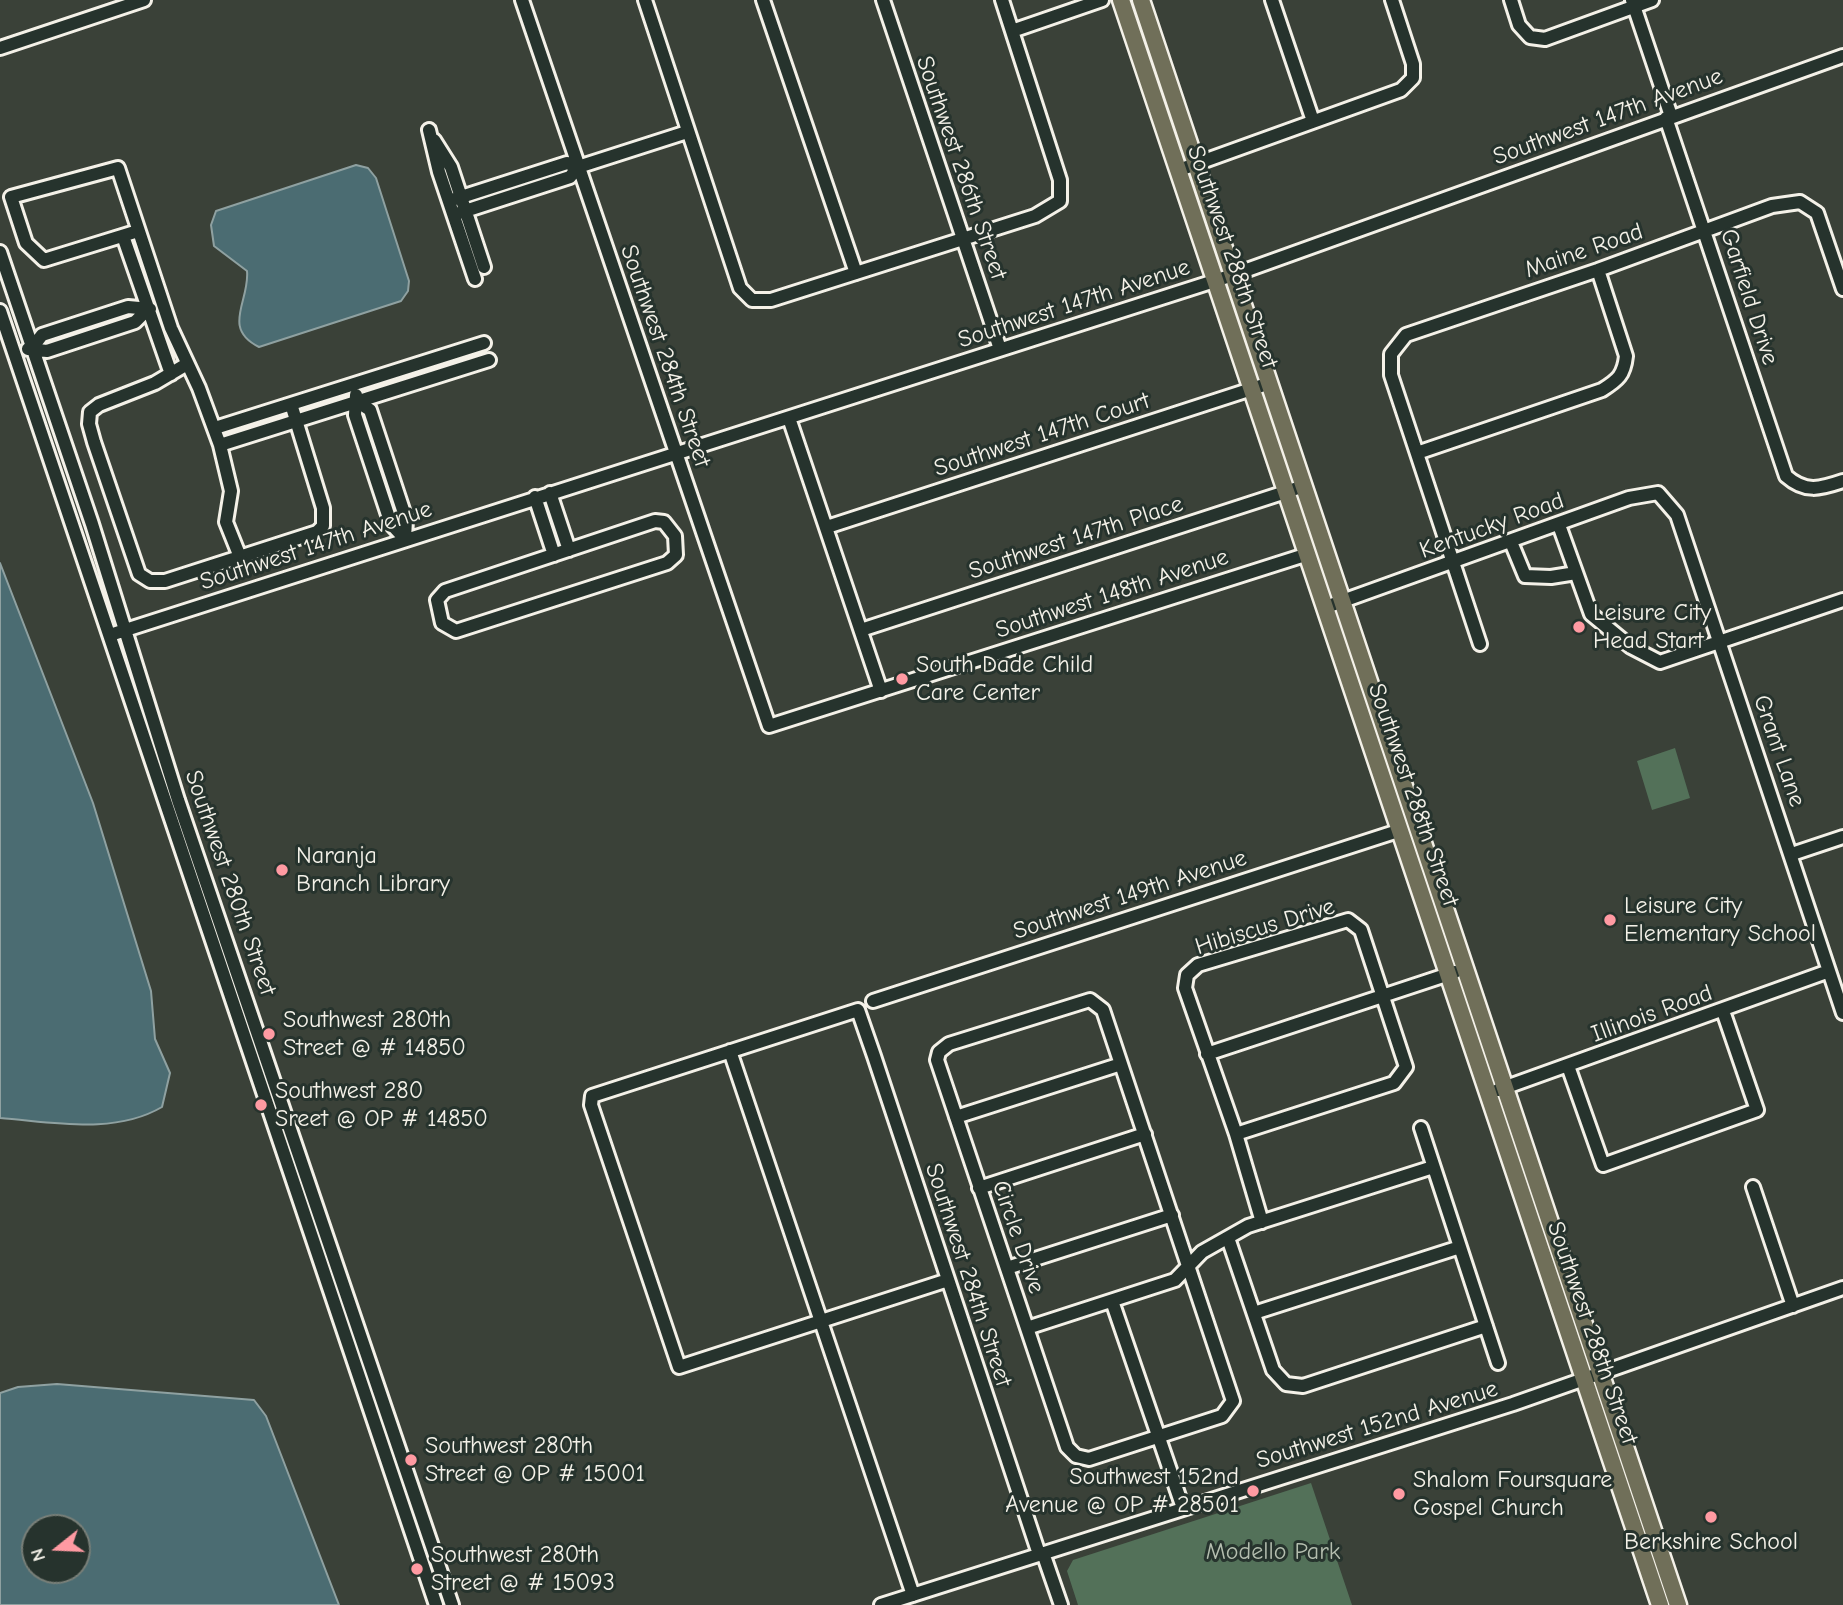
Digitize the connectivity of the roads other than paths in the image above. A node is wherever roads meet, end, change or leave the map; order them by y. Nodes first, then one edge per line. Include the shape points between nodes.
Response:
1 (144, 0) edge
2 (522, 0) edge
3 (645, 0) edge
4 (763, 0) edge
5 (883, 0) edge
6 (1002, 0) edge
7 (1102, 0) edge
8 (1121, 0) edge
9 (1140, 0) edge
10 (1272, 0) edge
11 (1392, 0) edge
12 (1511, 0) edge
13 (1652, 0) edge
14 (1633, 4) edge
15 (1012, 31) junction
16 (0, 48) edge
17 (1843, 56) edge
18 (1669, 117) junction
19 (1313, 121) junction
20 (687, 132) junction
21 (1196, 164) junction
22 (578, 167) junction
23 (1179, 170) junction
24 (460, 213) junction
25 (138, 231) junction
26 (1704, 231) junction
27 (123, 236) junction
28 (963, 238) junction
29 (0, 252) edge
30 (484, 267) dead end
31 (1598, 270) junction
32 (856, 273) junction
33 (1233, 275) junction
34 (475, 279) dead end
35 (1216, 281) junction
36 (1843, 289) edge
37 (164, 305) junction
38 (147, 310) junction
39 (0, 312) edge
40 (484, 344) dead end
41 (32, 348) junction
42 (1000, 349) junction
43 (14, 352) junction
44 (489, 360) dead end
45 (187, 363) junction
46 (171, 374) junction
47 (1270, 383) junction
48 (353, 384) junction
49 (1252, 389) junction
50 (358, 402) junction
51 (291, 404) junction
52 (789, 418) junction
53 (297, 421) junction
54 (215, 428) junction
55 (220, 445) junction
56 (1417, 453) junction
57 (676, 454) junction
58 (1843, 481) edge
59 (1304, 486) junction
60 (1287, 492) junction
61 (550, 493) junction
62 (535, 497) junction
63 (1670, 505) joint
64 (1559, 525) junction
65 (827, 527) junction
66 (405, 539) junction
67 (98, 542) junction
68 (1511, 542) junction
69 (81, 549) junction
70 (569, 550) junction
71 (1308, 554) junction
72 (554, 555) junction
73 (240, 557) junction
74 (1453, 563) junction
75 (1576, 573) junction
76 (1843, 600) edge
77 (1342, 601) junction
78 (1326, 607) junction
79 (125, 630) junction
80 (861, 630) junction
81 (110, 635) junction
82 (1720, 642) junction
83 (1480, 644) dead end
84 (881, 691) junction
85 (769, 726) joint
86 (1401, 830) junction
87 (1843, 837) edge
88 (1791, 854) junction
89 (1465, 969) junction
90 (1829, 971) junction
91 (1449, 974) junction
92 (1383, 996) junction
93 (248, 1001) junction
94 (873, 1001) dead end
95 (234, 1006) junction
96 (1723, 1011) junction
97 (1843, 1013) edge
98 (730, 1051) junction
99 (1207, 1054) junction
100 (1121, 1064) junction
101 (1569, 1066) junction
102 (277, 1085) junction
103 (1505, 1088) junction
104 (263, 1091) junction
105 (1488, 1093) junction
106 (956, 1117) junction
107 (1420, 1128) dead end
108 (1236, 1134) junction
109 (1145, 1135) junction
110 (1433, 1167) junction
111 (1753, 1187) dead end
112 (979, 1188) junction
113 (312, 1190) junction
114 (299, 1196) junction
115 (1172, 1214) junction
116 (1262, 1222) junction
117 (1228, 1238) junction
118 (1460, 1247) junction
119 (1189, 1265) junction
120 (1007, 1268) junction
121 (948, 1280) junction
122 (1843, 1289) edge
123 (1112, 1301) junction
124 (1793, 1306) junction
125 (352, 1308) junction
126 (338, 1313) junction
127 (1254, 1313) junction
128 (821, 1320) junction
129 (1486, 1326) junction
130 (1027, 1328) junction
131 (1498, 1363) dead end
132 (1592, 1377) junction
133 (1158, 1437) junction
134 (402, 1457) junction
135 (388, 1462) junction
136 (1183, 1508) junction
137 (1653, 1530) junction
138 (1636, 1535) junction
139 (433, 1548) junction
140 (418, 1552) junction
141 (1041, 1553) junction
142 (913, 1595) junction
143 (436, 1605) edge
144 (452, 1605) edge
145 (881, 1605) edge
146 (1061, 1605) edge
147 (1660, 1605) edge
148 (1678, 1605) edge

1 - 16 street
2 - 22 street, Southwest 284th Street
3 - 20 street
4 - 32 street
5 - 28 street, Southwest 286th Street
6 - 15 street
7 - 15 street
8 - 23 main road, Southwest 288th Street
9 - 21 main road, Southwest 288th Street
10 - 19 street
11 - 19 street via 1413,64 1413,78 1401,90
12 - 14 street via 1519,25 1530,37 1545,39
13 - 14 street
14 - 18 street, Garfield Drive
15 - 28 street via 1060,180 1060,201 1035,216
17 - 18 street, Southwest 147th Avenue
18 - 26 street, Garfield Drive
18 - 33 street, Southwest 147th Avenue
19 - 21 street
20 - 22 street
20 - 32 street via 740,288 752,300 771,300
21 - 23 street
21 - 33 main road, Southwest 288th Street
22 - 24 street via 570,177
22 - 24 street via 567,163 456,199
22 - 57 street, Southwest 284th Street
23 - 35 main road, Southwest 288th Street
24 - 30 street
24 - 34 street
25 - 27 street
25 - 27 street via 118,168 11,197 26,243 44,260
25 - 37 street
26 - 31 street, Maine Road
26 - 36 street, Maine Road via 1772,206 1800,202 1817,213
26 - 58 street, Garfield Drive via 1786,476 1798,486 1818,490
27 - 38 street
28 - 32 street
28 - 42 street, Southwest 286th Street
29 - 41 street, Southwest 280th Street
31 - 56 street, Maine Road via 1406,335 1391,354 1391,375
31 - 56 street via 1626,356 1625,371 1617,381
33 - 35 street, Southwest 147th Avenue
33 - 47 main road, Southwest 288th Street
35 - 42 street, Southwest 147th Avenue
35 - 49 main road, Southwest 288th Street
37 - 38 street
37 - 45 street
38 - 41 street via 128,307 42,335
38 - 46 street
39 - 43 street, Southwest 280th Street
40 - 48 street
41 - 43 street
41 - 67 street, Southwest 280th Street
42 - 52 street, Southwest 147th Avenue
43 - 69 street, Southwest 280th Street
44 - 50 street
45 - 46 street
45 - 54 street
46 - 73 street via 90,412 94,442 139,574 150,581 165,581
47 - 49 street, Southwest 147th Court
47 - 59 main road, Southwest 288th Street
48 - 50 street
48 - 51 street
49 - 60 main road, Southwest 288th Street
49 - 65 street, Southwest 147th Court
50 - 53 street
50 - 66 street via 355,415 391,524
51 - 53 street
51 - 54 street
52 - 57 street, Southwest 147th Avenue
52 - 65 street
53 - 55 street
53 - 73 street via 323,508 323,526 317,532
54 - 55 street
55 - 73 street via 231,491 226,522
56 - 74 street
57 - 61 street, Southwest 147th Avenue
57 - 85 street, Southwest 284th Street
59 - 60 street, Southwest 147th Place
59 - 77 main road, Southwest 288th Street
60 - 71 main road, Southwest 288th Street
60 - 80 street, Southwest 147th Place
61 - 62 street, Southwest 147th Avenue
61 - 70 street
62 - 66 street, Southwest 147th Avenue
62 - 72 street
63 - 64 street, Kentucky Road via 1658,493 1629,498
63 - 82 street, Grant Lane
64 - 68 street, Kentucky Road
64 - 75 street
65 - 80 street
66 - 79 street, Southwest 147th Avenue
67 - 69 street
67 - 79 street, Southwest 280th Street
68 - 74 street, Kentucky Road
68 - 75 street via 1525,576
69 - 81 street, Southwest 280th Street
70 - 72 street
70 - 72 street via 655,521 672,529 678,547 667,563 456,631 442,623 437,600 445,591
71 - 78 main road, Southwest 288th Street
71 - 84 street, Southwest 148th Avenue
74 - 77 street, Kentucky Road
74 - 83 street
75 - 82 street via 1591,614 1631,647 1660,662
76 - 82 street
77 - 78 street, Kentucky Road
77 - 89 main road, Southwest 288th Street
78 - 86 main road, Southwest 288th Street
79 - 81 street, Southwest 147th Avenue
79 - 93 street, Southwest 280th Street
80 - 84 street
81 - 95 street, Southwest 280th Street
82 - 88 street, Grant Lane
84 - 85 street, Southwest 148th Avenue
86 - 91 main road, Southwest 288th Street
86 - 94 street, Southwest 149th Avenue
87 - 88 street
88 - 90 street, Grant Lane
89 - 91 street
89 - 103 main road, Southwest 288th Street
90 - 96 street, Illinois Road
90 - 97 street, Grant Lane
91 - 92 street
91 - 105 main road, Southwest 288th Street
92 - 99 street
92 - 99 street, Hibiscus Drive via 1361,930 1348,920 1198,965 1187,975 1185,988
92 - 108 street, Hibiscus Drive via 1406,1068 1394,1083
93 - 95 street
93 - 102 street, Southwest 280th Street
95 - 104 street, Southwest 280th Street
96 - 101 street, Illinois Road
96 - 101 street via 1757,1110 1603,1165
98 - 121 street, Southwest 284th Street via 858,1010
98 - 128 street
98 - 128 street via 593,1096 614,1178 679,1367
99 - 108 street, Hibiscus Drive
100 - 106 street
100 - 106 street, Circle Drive via 1101,1006 1090,1000 1059,1008 942,1048 938,1065
100 - 109 street, Circle Drive
101 - 103 street, Illinois Road
102 - 104 street
102 - 113 street, Southwest 280th Street
103 - 105 street, Illinois Road
103 - 132 main road, Southwest 288th Street
104 - 114 street, Southwest 280th Street
105 - 132 main road, Southwest 288th Street
106 - 112 street, Circle Drive
107 - 110 street
108 - 116 street, Hibiscus Drive
109 - 112 street
109 - 115 street, Circle Drive
110 - 116 street
110 - 118 street
111 - 124 street
112 - 120 street, Circle Drive
113 - 114 street
113 - 125 street, Southwest 280th Street
114 - 126 street, Southwest 280th Street
115 - 119 street, Circle Drive
115 - 120 street
116 - 117 street
117 - 119 street
117 - 127 street
118 - 127 street
118 - 129 street
119 - 123 street via 1175,1280
119 - 133 street, Circle Drive via 1233,1401 1222,1416
120 - 130 street, Circle Drive
121 - 128 street
121 - 141 street, Southwest 284th Street
122 - 124 street, Southwest 152nd Avenue
123 - 130 street
123 - 133 street
124 - 132 street, Southwest 152nd Avenue
125 - 126 street
125 - 134 street, Southwest 280th Street
126 - 135 street, Southwest 280th Street
127 - 129 street via 1273,1370 1294,1386
128 - 142 street
129 - 131 street
130 - 133 street, Circle Drive via 1071,1452 1089,1458
132 - 136 street, Southwest 152nd Avenue
132 - 137 main road, Southwest 288th Street
132 - 138 main road, Southwest 288th Street
133 - 136 street
134 - 135 street
134 - 139 street, Southwest 280th Street
135 - 140 street, Southwest 280th Street
136 - 141 street, Southwest 152nd Avenue
137 - 138 main road
137 - 148 main road, Southwest 288th Street
138 - 147 main road, Southwest 288th Street
139 - 140 street
139 - 144 street, Southwest 280th Street
140 - 143 street, Southwest 280th Street
141 - 142 street, Southwest 152nd Avenue
141 - 146 street, Southwest 284th Street
142 - 145 street, Southwest 152nd Avenue

